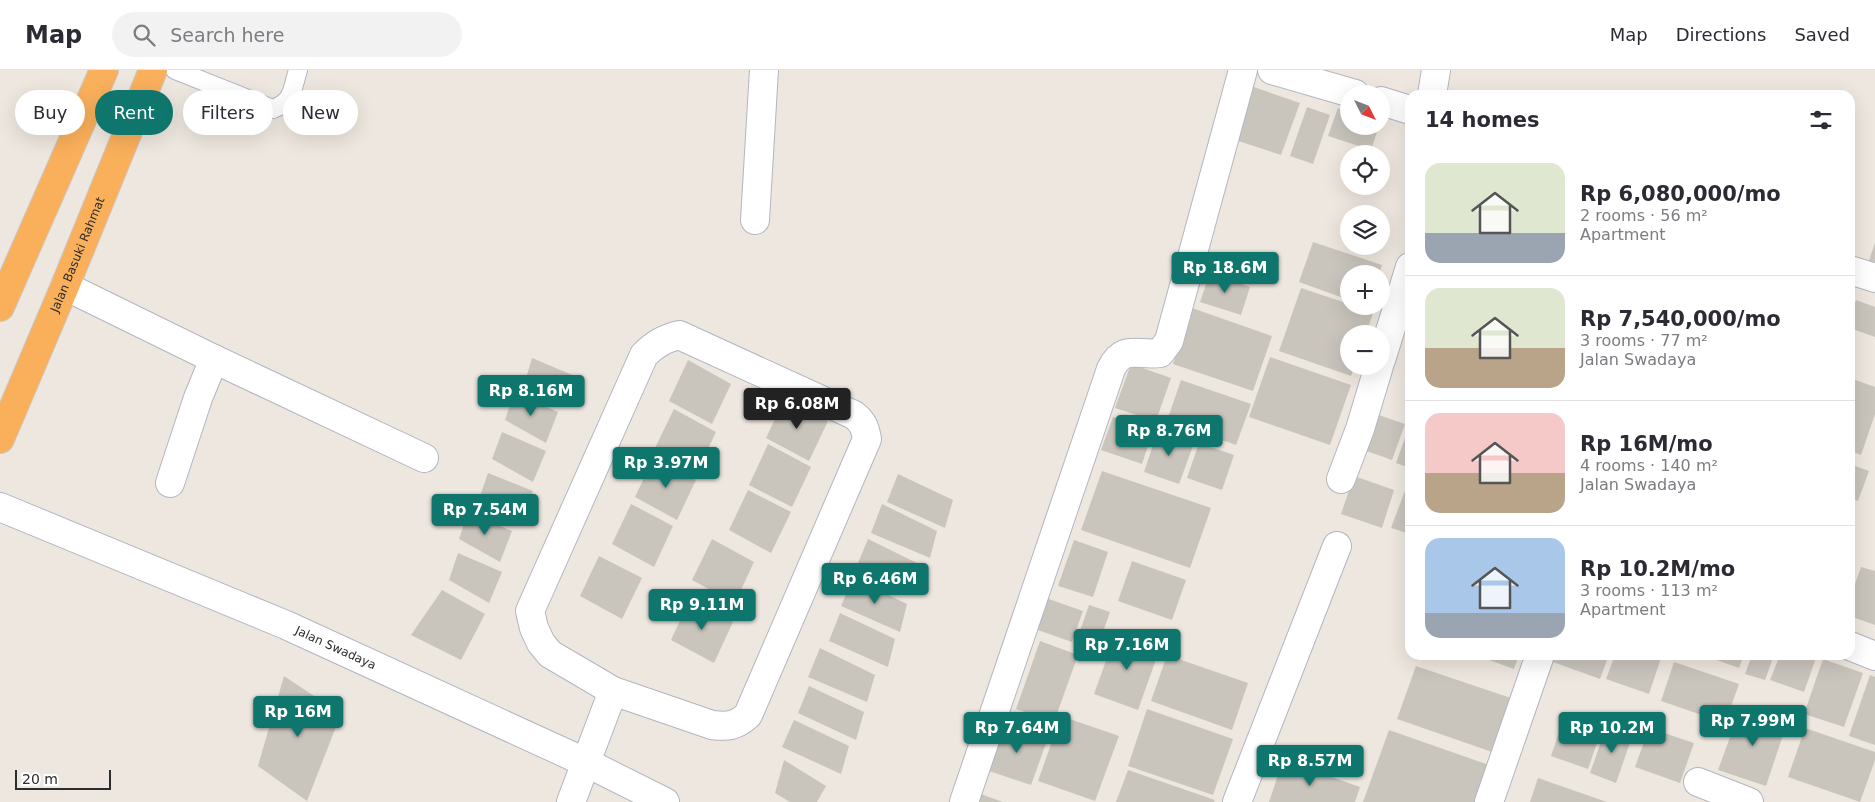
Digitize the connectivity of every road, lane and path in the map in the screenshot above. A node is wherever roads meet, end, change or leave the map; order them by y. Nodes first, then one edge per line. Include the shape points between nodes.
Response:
1 (104, 70) edge
2 (153, 70) edge
3 (174, 70) edge
4 (298, 70) edge
5 (764, 70) edge
6 (1244, 70) edge
7 (1272, 70) edge
8 (1436, 70) edge
9 (1340, 90) edge
10 (1433, 90) edge
11 (1390, 104) edge
12 (1405, 109) edge
13 (754, 220) dead end
14 (1855, 272) edge
15 (1875, 278) edge
16 (1405, 283) edge
17 (65, 286) junction
18 (0, 307) edge
19 (1390, 331) edge
20 (214, 359) junction
21 (1376, 375) edge
22 (0, 439) edge
23 (424, 458) dead end
24 (1341, 480) dead end
25 (170, 483) dead end
26 (0, 507) edge
27 (1337, 546) dead end
28 (1855, 648) edge
29 (1875, 656) edge
30 (1538, 660) edge
31 (613, 691) junction
32 (587, 763) junction
33 (1698, 782) dead end
34 (1735, 799) edge
35 (571, 802) edge
36 (665, 802) edge
37 (964, 802) edge
38 (1237, 802) edge
39 (1489, 802) edge

1 - 18 highway
2 - 17 highway, Jalan Basuki Rahmat
3 - 4 lane via 273,109 284,105 290,96
5 - 13 street
6 - 37 street via 1169,341 1160,353 1123,354 1111,369
7 - 9 street
8 - 10 street
11 - 12 street
14 - 15 street
16 - 19 street
17 - 20 street
17 - 22 highway, Jalan Basuki Rahmat
20 - 23 street
20 - 25 street
21 - 24 street
26 - 32 street, Jalan Swadaya via 286,625
27 - 38 street
28 - 29 street
30 - 39 street
31 - 31 street via 712,725 727,727 748,715 867,439 866,429 854,415 679,335 654,345 644,355 530,611 534,628 550,654
31 - 32 street
32 - 35 street
32 - 36 street, Jalan Swadaya
33 - 34 street

